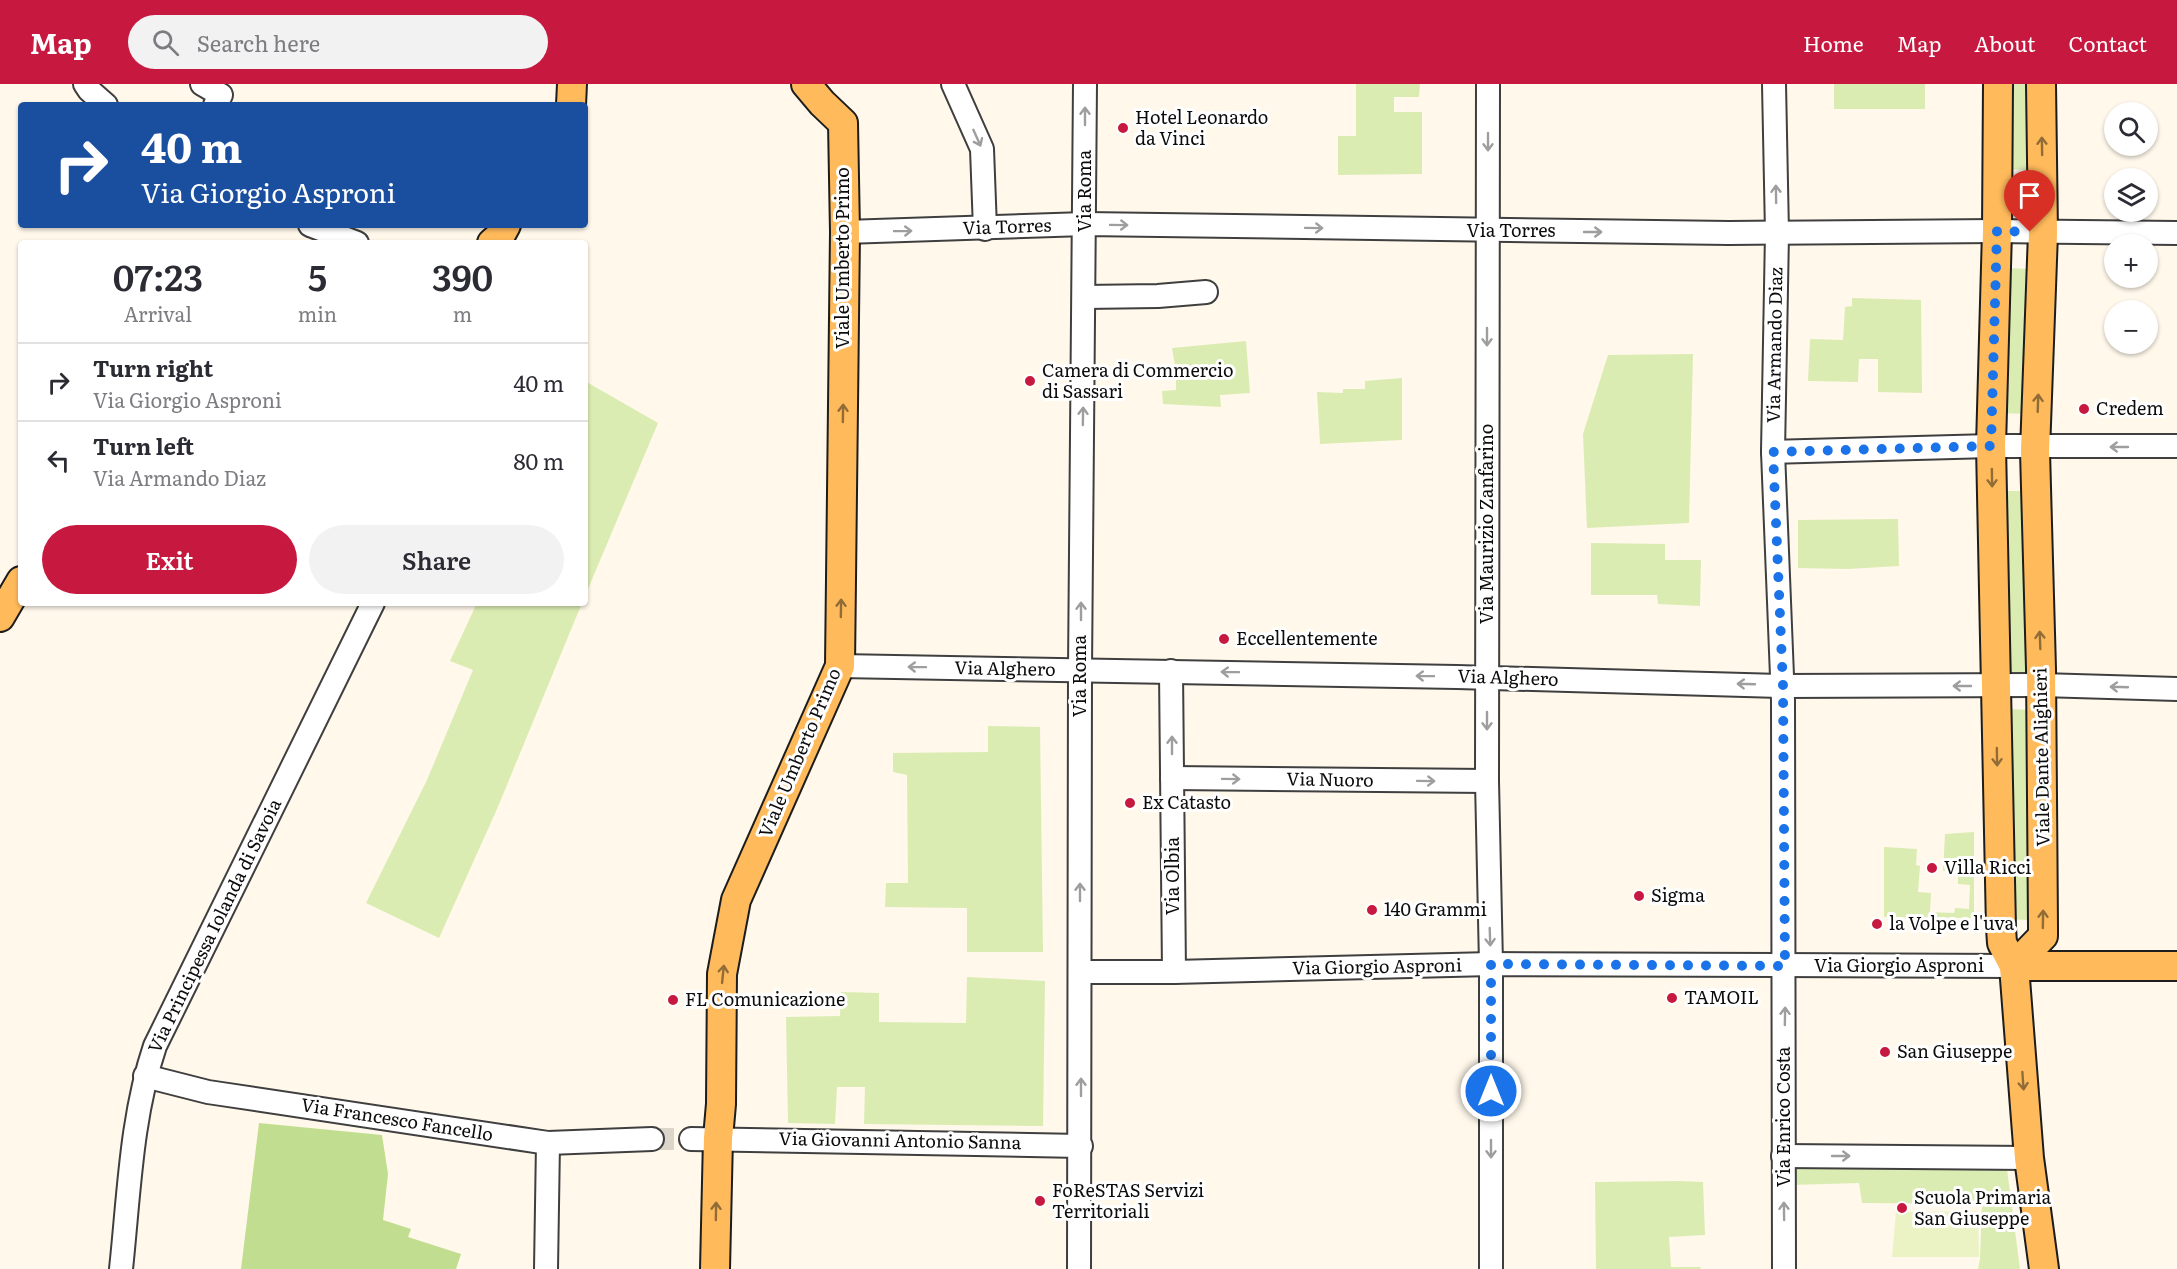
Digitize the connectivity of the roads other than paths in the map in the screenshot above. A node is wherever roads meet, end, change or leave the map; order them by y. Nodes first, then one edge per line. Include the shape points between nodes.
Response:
1 (85, 84) edge
2 (202, 84) edge
3 (572, 84) edge
4 (806, 84) edge
5 (953, 84) edge
6 (1085, 84) edge
7 (1488, 84) edge
8 (1774, 84) edge
9 (1998, 84) edge
10 (2042, 84) edge
11 (103, 102) edge
12 (217, 102) edge
13 (571, 102) edge
14 (1084, 224) junction
15 (318, 228) edge
16 (504, 228) edge
17 (985, 229) junction
18 (1487, 231) junction
19 (1997, 231) junction
20 (845, 232) junction
21 (2043, 232) junction
22 (1777, 233) junction
23 (2177, 233) edge
24 (349, 240) edge
25 (495, 240) edge
26 (1206, 292) dead end
27 (1084, 297) junction
28 (1991, 446) junction
29 (2177, 446) edge
30 (2037, 447) junction
31 (1773, 452) junction
32 (18, 586) edge
33 (372, 606) edge
34 (0, 617) edge
35 (840, 666) junction
36 (1080, 669) junction
37 (1171, 671) junction
38 (1488, 677) junction
39 (2041, 685) junction
40 (1783, 686) junction
41 (1996, 686) junction
42 (2177, 689) edge
43 (1172, 778) junction
44 (1487, 781) junction
45 (1491, 964) junction
46 (1785, 966) junction
47 (2014, 966) junction
48 (2177, 966) edge
49 (1080, 972) junction
50 (1174, 972) junction
51 (145, 1076) junction
52 (705, 1138) junction
53 (652, 1139) tunnel mouth
54 (548, 1143) junction
55 (1081, 1146) junction
56 (1783, 1156) junction
57 (2029, 1158) junction
58 (121, 1269) edge
59 (546, 1269) edge
60 (715, 1269) edge
61 (1079, 1269) edge
62 (1491, 1269) edge
63 (1784, 1269) edge
64 (2044, 1269) edge

1 - 11 street
2 - 12 street via 221,95
3 - 13 main road
4 - 20 main road, Viale Umberto Primo via 843,123
5 -> 17 street via 982,149
14 -> 6 street, Via Roma
7 -> 18 street, Via Maurizio Zanfarino
22 -> 8 street, Via Armando Diaz
9 - 19 main road
21 -> 10 main road, Viale Dante Alighieri
14 - 17 street, Via Torres
14 -> 18 street, Via Torres
14 - 27 street, Via Roma
15 - 24 street
16 - 25 main road
20 -> 17 street, Via Torres
18 -> 22 street, Via Torres
18 -> 38 street, Via Maurizio Zanfarino
19 - 21 street, Via Torres
19 - 22 street, Via Torres
19 - 28 main road
35 -> 20 main road, Viale Umberto Primo
21 - 23 street, Via Torres
30 -> 21 main road, Viale Dante Alighieri
22 - 31 street, Via Armando Diaz
26 - 27 street
36 -> 27 street, Via Roma
28 - 30 street
28 - 31 street
28 -> 41 main road
29 -> 30 street
39 -> 30 main road, Viale Dante Alighieri
31 - 40 street, Via Armando Diaz
32 - 34 main road
33 - 51 street, Via Principessa Iolanda di Savoia via 155,1046
36 -> 35 street, Via Alghero
52 -> 35 main road, Viale Umberto Primo via 721,1104 722,974 736,900
36 - 37 street, Via Alghero
49 -> 36 street, Via Roma
38 -> 37 street, Via Alghero
43 -> 37 street, Via Olbia
40 -> 38 street, Via Alghero
38 -> 44 street, Via Maurizio Zanfarino
39 - 41 street, Via Alghero
42 -> 39 street, Via Alghero
47 -> 39 main road, Viale Dante Alighieri via 2043,936
41 -> 40 street, Via Alghero
40 - 46 street, Via Armando Diaz
41 -> 47 main road via 2001,928 2002,943
43 -> 44 street, Via Nuoro
43 - 50 street, Via Olbia
44 -> 45 street, Via Maurizio Zanfarino
45 - 46 street, Via Giorgio Asproni
45 - 50 street, Via Giorgio Asproni
45 -> 62 street, Via Maurizio Zanfarino
46 - 47 street, Via Giorgio Asproni
56 -> 46 street, Via Enrico Costa
47 - 48 main road, Via Giorgio Asproni
47 -> 57 main road
49 - 50 street, Via Giorgio Asproni
55 -> 49 street, Via Roma
51 - 54 street, Via Francesco Fancello via 208,1092
51 - 58 street, Via Principessa Iolanda di Savoia
52 - 55 street, Via Giovanni Antonio Sanna
60 -> 52 main road, Viale Umberto Primo
53 - 54 street, Via Francesco Fancello
54 - 59 street
55 - 61 street, Via Roma
56 -> 57 street
63 -> 56 street, Via Enrico Costa
57 - 64 main road

